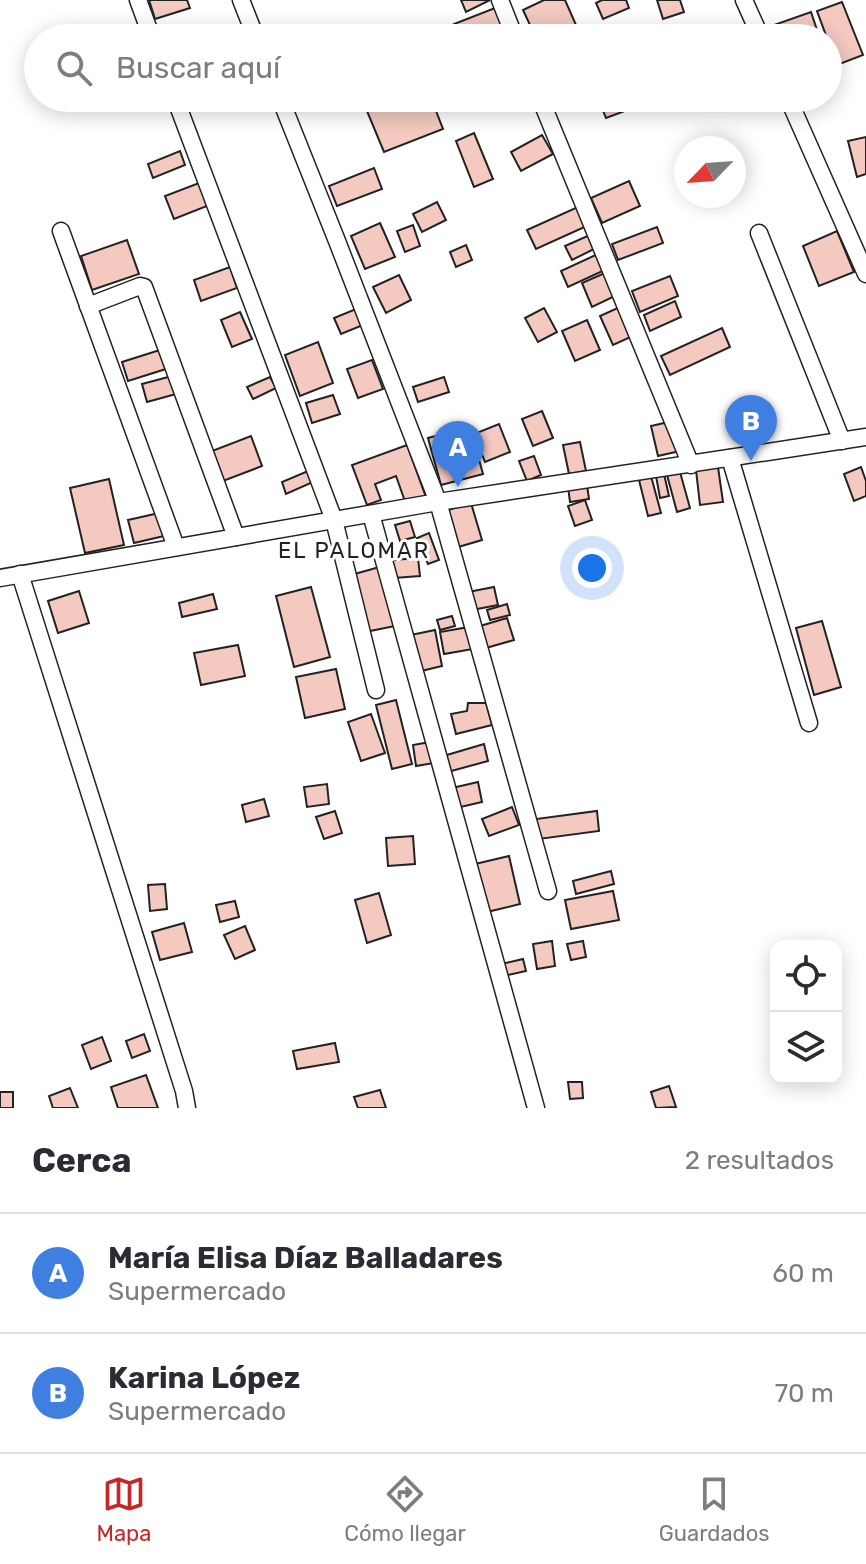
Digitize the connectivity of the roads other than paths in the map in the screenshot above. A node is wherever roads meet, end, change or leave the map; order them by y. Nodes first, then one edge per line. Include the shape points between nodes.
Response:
1 (138, 0) edge
2 (241, 0) edge
3 (500, 0) edge
4 (744, 0) edge
5 (147, 24) edge
6 (250, 24) edge
7 (509, 24) edge
8 (755, 24) edge
9 (180, 112) edge
10 (285, 112) edge
11 (546, 112) edge
12 (794, 112) edge
13 (61, 231) dead end
14 (759, 233) dead end
15 (866, 274) edge
16 (88, 306) junction
17 (866, 437) edge
18 (842, 441) junction
19 (730, 458) junction
20 (691, 465) junction
21 (438, 502) junction
22 (371, 514) junction
23 (334, 520) junction
24 (236, 537) junction
25 (176, 547) junction
26 (20, 574) junction
27 (0, 578) edge
28 (376, 690) dead end
29 (809, 723) dead end
30 (548, 891) dead end
31 (187, 1108) edge
32 (536, 1108) edge

1 - 5 street
2 - 6 street
3 - 7 street
4 - 8 street
9 - 23 street
10 - 21 street
11 - 20 street
12 - 15 street
13 - 16 street
14 - 18 street
16 - 24 street via 144,287
16 - 25 street
17 - 18 street
18 - 19 street
19 - 20 street
19 - 29 street
20 - 21 street
21 - 22 street
21 - 30 street
22 - 23 street
22 - 32 street
23 - 24 street
23 - 28 street
24 - 25 street
25 - 26 street
26 - 27 street
26 - 31 street

